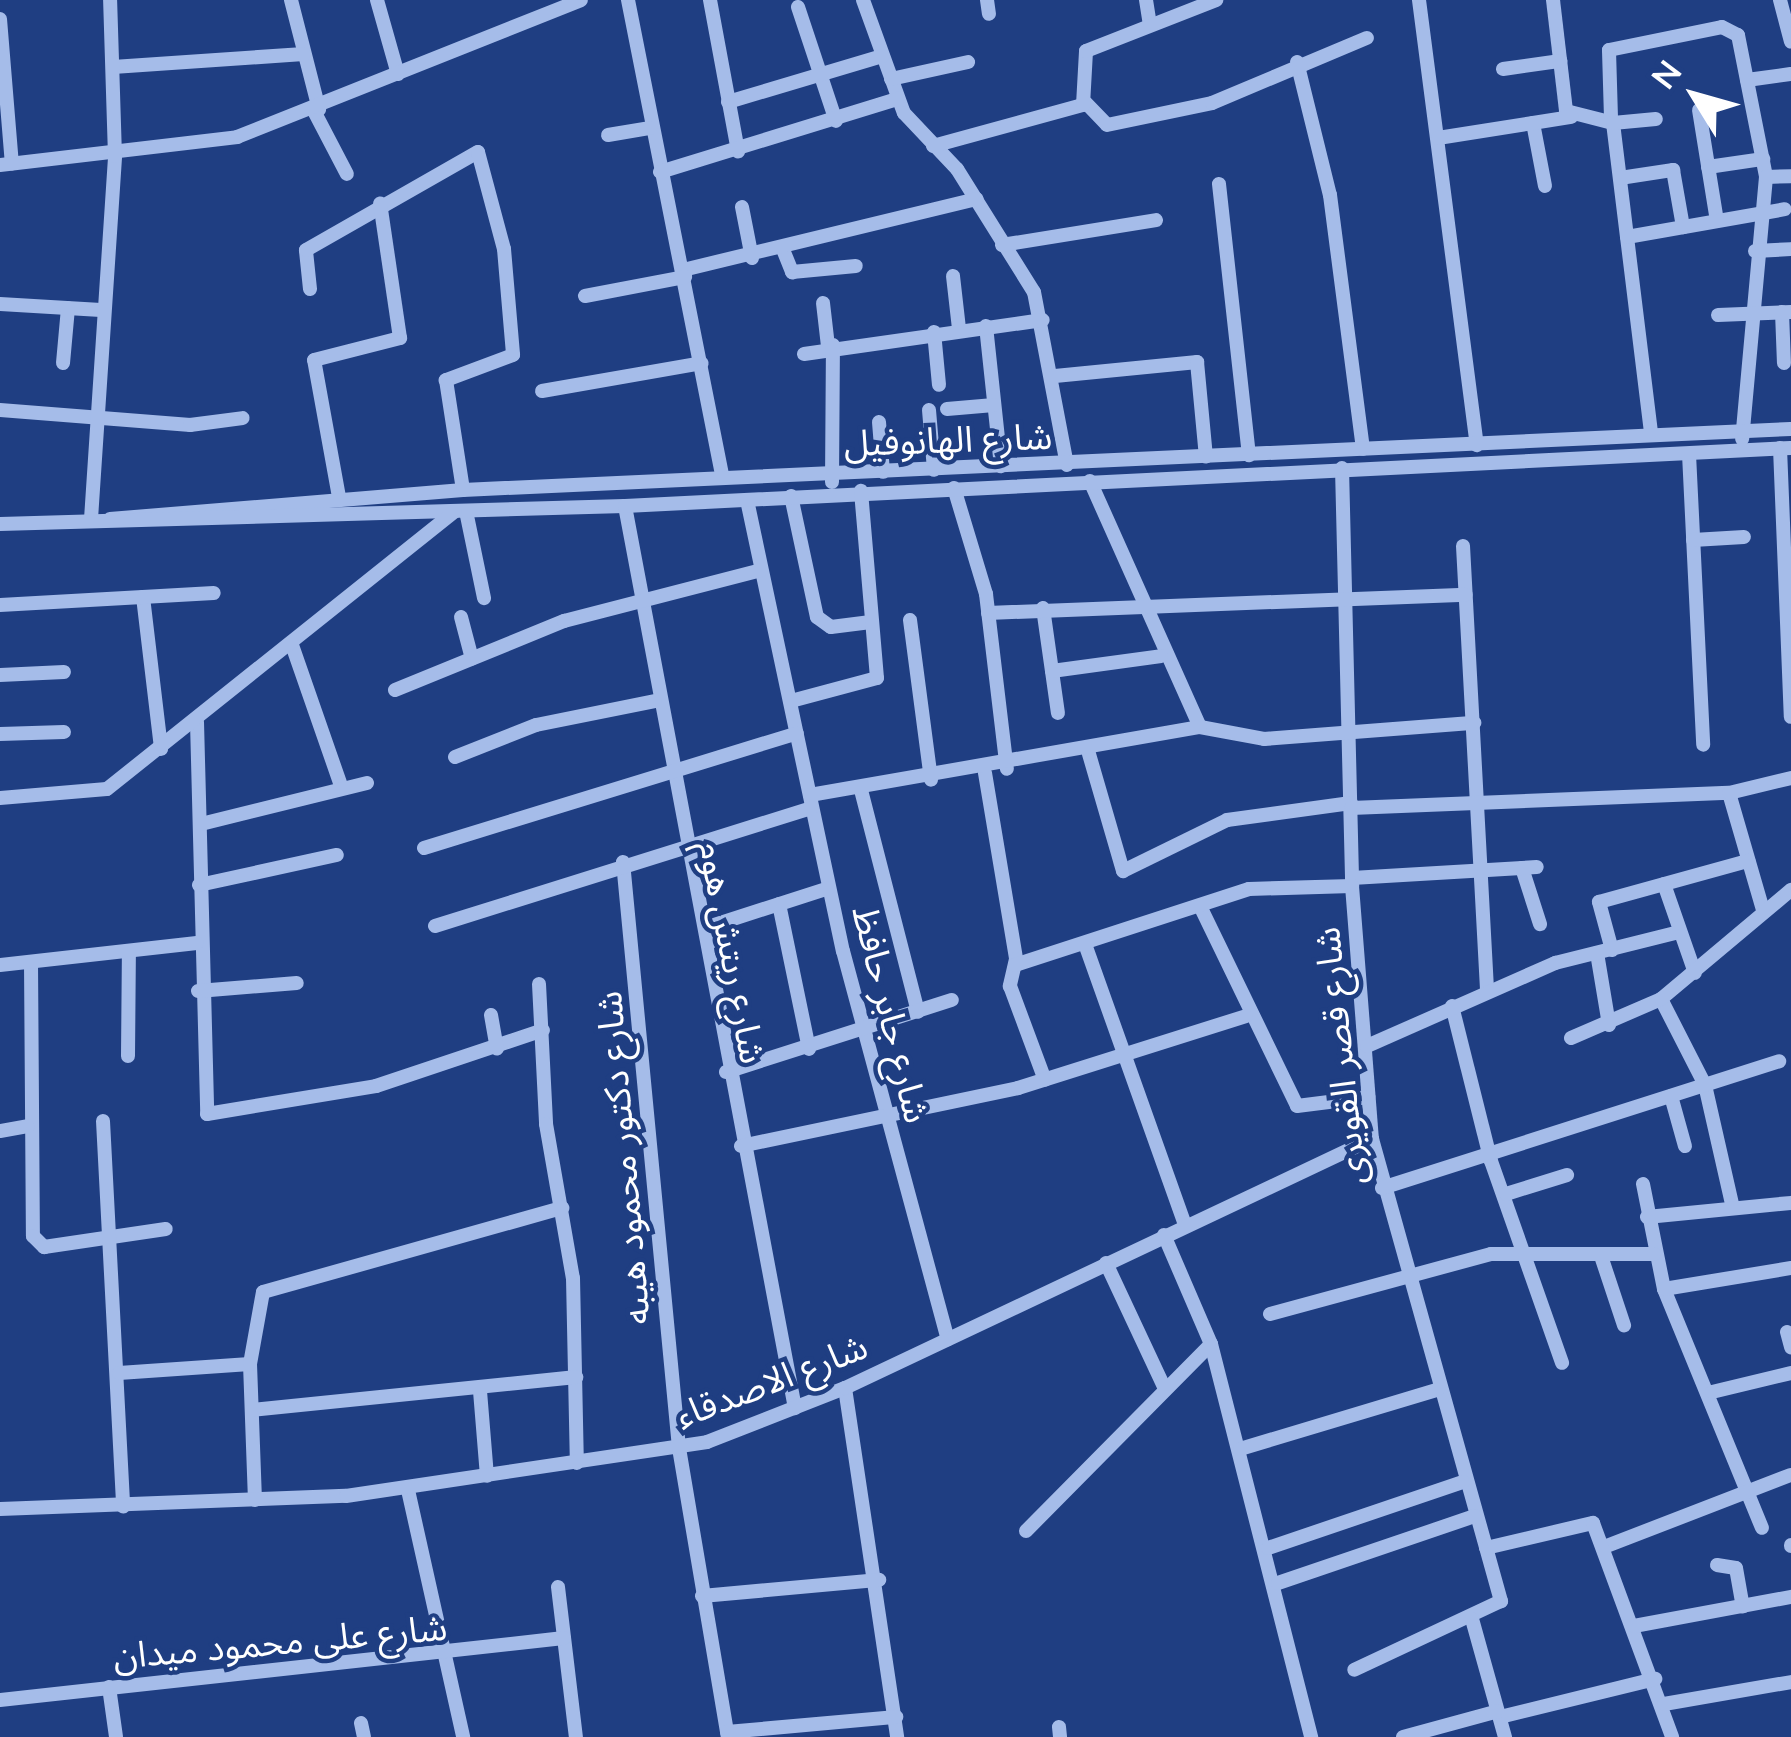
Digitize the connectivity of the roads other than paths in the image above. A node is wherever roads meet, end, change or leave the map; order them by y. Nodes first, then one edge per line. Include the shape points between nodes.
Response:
1 (110, 0) edge
2 (291, 0) edge
3 (377, 0) edge
4 (581, 0) edge
5 (628, 0) edge
6 (710, 0) edge
7 (863, 0) edge
8 (1146, 0) edge
9 (1216, 0) edge
10 (1419, 0) edge
11 (1553, 0) edge
12 (1780, 0) edge
13 (798, 8) dead end
14 (1150, 26) junction
15 (1, 28) edge
16 (1367, 38) dead end
17 (1791, 42) edge
18 (304, 54) junction
19 (881, 56) junction
20 (1560, 61) junction
21 (968, 62) dead end
22 (1297, 62) junction
23 (113, 67) junction
24 (1503, 69) dead end
25 (398, 74) junction
26 (1791, 74) edge
27 (4, 76) edge
28 (820, 76) junction
29 (890, 79) junction
30 (1747, 80) junction
31 (898, 99) junction
32 (728, 102) junction
33 (1086, 103) junction
34 (317, 110) junction
35 (1700, 110) dead end
36 (1571, 117) junction
37 (5, 119) edge
38 (1656, 119) dead end
39 (1612, 120) junction
40 (836, 121) junction
41 (1532, 123) junction
42 (650, 128) junction
43 (608, 135) dead end
44 (1438, 138) junction
45 (933, 146) junction
46 (738, 151) junction
47 (115, 156) junction
48 (1763, 159) junction
49 (6, 165) edge
50 (1708, 167) junction
51 (660, 172) junction
52 (347, 173) dead end
53 (1791, 176) edge
54 (1766, 177) junction
55 (1620, 178) junction
56 (1219, 184) dead end
57 (1545, 186) dead end
58 (977, 199) junction
59 (380, 203) junction
60 (742, 207) dead end
61 (1785, 209) dead end
62 (1762, 213) junction
63 (1156, 220) dead end
64 (1717, 221) junction
65 (1683, 227) junction
66 (1627, 238) junction
67 (1002, 244) junction
68 (1791, 249) edge
69 (1755, 251) junction
70 (784, 252) junction
71 (752, 258) junction
72 (856, 266) dead end
73 (684, 274) junction
74 (953, 276) dead end
75 (310, 290) dead end
76 (586, 296) dead end
77 (823, 303) dead end
78 (0, 304) edge
79 (68, 308) junction
80 (101, 310) junction
81 (1787, 312) edge
82 (1748, 314) junction
83 (1718, 315) dead end
84 (1043, 320) junction
85 (986, 326) junction
86 (958, 329) junction
87 (934, 332) junction
88 (831, 345) junction
89 (804, 354) dead end
90 (1784, 362) dead end
91 (63, 363) dead end
92 (702, 363) junction
93 (1055, 376) junction
94 (939, 386) dead end
95 (542, 392) dead end
96 (994, 405) junction
97 (946, 409) dead end
98 (0, 410) edge
99 (929, 410) dead end
100 (94, 416) junction
101 (243, 418) dead end
102 (879, 422) dead end
103 (1791, 429) edge
104 (1742, 430) junction
105 (1651, 434) junction
106 (1477, 445) junction
107 (1786, 448) edge
108 (1363, 449) junction
109 (1742, 450) junction
110 (1689, 454) junction
111 (1250, 455) junction
112 (1206, 457) junction
113 (1067, 465) junction
114 (1001, 466) junction
115 (1342, 468) junction
116 (934, 470) junction
117 (883, 472) junction
118 (832, 474) junction
119 (723, 478) junction
120 (1090, 481) junction
121 (954, 488) junction
122 (463, 490) junction
123 (861, 490) junction
124 (833, 493) junction
125 (791, 496) junction
126 (339, 497) junction
127 (747, 500) junction
128 (625, 506) junction
129 (460, 511) junction
130 (110, 518) junction
131 (91, 519) junction
132 (0, 524) edge
133 (1744, 537) dead end
134 (1693, 540) junction
135 (1463, 546) dead end
136 (760, 570) junction
137 (1787, 570) edge
138 (214, 593) dead end
139 (1466, 595) junction
140 (143, 597) junction
141 (484, 598) dead end
142 (640, 600) junction
143 (1347, 601) junction
144 (0, 605) edge
145 (1043, 608) junction
146 (1142, 609) junction
147 (988, 613) junction
148 (461, 617) dead end
149 (910, 620) dead end
150 (871, 622) junction
151 (292, 645) junction
152 (1161, 656) junction
153 (472, 659) junction
154 (1052, 671) junction
155 (64, 672) dead end
156 (0, 675) edge
157 (395, 690) dead end
158 (791, 700) junction
159 (655, 701) junction
160 (1058, 713) dead end
161 (1791, 717) edge
162 (197, 722) junction
163 (1474, 723) junction
164 (1200, 728) junction
165 (1350, 729) junction
166 (64, 732) dead end
167 (0, 734) edge
168 (797, 734) junction
169 (1703, 745) dead end
170 (161, 748) junction
171 (1089, 754) junction
172 (455, 757) dead end
173 (665, 766) junction
174 (1007, 769) junction
175 (985, 773) junction
176 (1791, 778) edge
177 (931, 780) junction
178 (340, 783) junction
179 (368, 784) dead end
180 (861, 790) junction
181 (1729, 793) junction
182 (0, 798) edge
183 (811, 801) junction
184 (1477, 803) junction
185 (1351, 805) junction
186 (201, 824) junction
187 (681, 844) junction
188 (424, 848) dead end
189 (337, 855) dead end
190 (1748, 861) junction
191 (623, 862) junction
192 (1478, 871) junction
193 (1352, 882) junction
194 (1664, 884) junction
195 (199, 885) junction
196 (829, 888) junction
197 (1791, 890) edge
198 (779, 904) junction
199 (1201, 906) junction
200 (1763, 910) junction
201 (1540, 924) dead end
202 (436, 926) dead end
203 (705, 928) junction
204 (1679, 932) junction
205 (197, 943) junction
206 (1085, 944) junction
207 (129, 951) junction
208 (1605, 952) junction
209 (31, 962) junction
210 (0, 964) edge
211 (1015, 965) junction
212 (1695, 973) junction
213 (297, 982) dead end
214 (539, 984) dead end
215 (1486, 990) junction
216 (198, 991) junction
217 (1661, 999) junction
218 (952, 1000) dead end
219 (1452, 1006) junction
220 (918, 1012) junction
221 (491, 1015) dead end
222 (1246, 1016) junction
223 (1609, 1025) junction
224 (543, 1030) junction
225 (865, 1030) junction
226 (1570, 1038) dead end
227 (1367, 1046) junction
228 (497, 1048) junction
229 (809, 1049) junction
230 (1121, 1056) junction
231 (128, 1057) dead end
232 (1779, 1060) dead end
233 (726, 1072) junction
234 (1045, 1080) junction
235 (1705, 1084) junction
236 (1671, 1096) junction
237 (1368, 1097) junction
238 (886, 1112) junction
239 (103, 1121) dead end
240 (28, 1126) junction
241 (0, 1131) edge
242 (1372, 1139) junction
243 (741, 1146) junction
244 (1685, 1146) dead end
245 (1491, 1161) junction
246 (1567, 1175) dead end
247 (1643, 1184) dead end
248 (1382, 1188) junction
249 (1505, 1194) junction
250 (1791, 1203) edge
251 (562, 1208) junction
252 (1733, 1208) junction
253 (1647, 1217) junction
254 (1185, 1225) junction
255 (166, 1228) dead end
256 (1164, 1235) junction
257 (106, 1238) junction
258 (1524, 1253) junction
259 (1654, 1254) junction
260 (1602, 1259) junction
261 (1106, 1262) junction
262 (1791, 1268) edge
263 (1406, 1279) junction
264 (1664, 1289) junction
265 (1270, 1314) dead end
266 (1624, 1324) dead end
267 (948, 1339) junction
268 (1211, 1344) junction
269 (1562, 1363) dead end
270 (250, 1364) junction
271 (119, 1373) junction
272 (1791, 1373) edge
273 (576, 1378) junction
274 (845, 1388) junction
275 (1165, 1389) junction
276 (480, 1390) junction
277 (1437, 1390) junction
278 (1712, 1392) junction
279 (795, 1408) junction
280 (252, 1410) junction
281 (680, 1448) junction
282 (1240, 1449) junction
283 (577, 1463) junction
284 (1791, 1475) edge
285 (487, 1476) junction
286 (1463, 1482) junction
287 (408, 1490) junction
288 (1748, 1491) junction
289 (255, 1500) junction
290 (124, 1506) junction
291 (0, 1508) edge
292 (1474, 1516) junction
293 (1762, 1528) dead end
294 (1026, 1531) dead end
295 (1604, 1546) junction
296 (1268, 1548) junction
297 (1486, 1548) junction
298 (1717, 1565) dead end
299 (879, 1580) junction
300 (1278, 1582) junction
301 (558, 1587) dead end
302 (702, 1596) junction
303 (1791, 1597) edge
304 (1743, 1606) junction
305 (1472, 1619) junction
306 (1634, 1626) junction
307 (564, 1638) junction
308 (446, 1657) junction
309 (1354, 1670) dead end
310 (1655, 1679) junction
311 (1791, 1682) edge
312 (109, 1687) junction
313 (0, 1700) edge
314 (1664, 1704) junction
315 (1499, 1714) junction
316 (896, 1717) junction
317 (727, 1735) edge
318 (116, 1737) edge
319 (463, 1737) edge
320 (576, 1737) edge
321 (897, 1737) edge
322 (1311, 1737) edge
323 (1403, 1737) edge
324 (1505, 1737) edge
325 (1672, 1737) edge

1 - 23 street
2 - 18 street
3 - 25 street
4 - 25 street
5 - 42 street
6 - 32 street
7 - 19 street
8 - 14 street
9 - 14 street
10 - 44 street
11 - 20 street
12 - 17 street
13 - 28 street
14 - 33 street via 1086,51
15 - 27 street
16 - 22 street
18 - 23 street
18 - 34 street
19 - 28 street
19 - 29 street
20 - 24 street
20 - 36 street
21 - 29 street
22 - 33 street via 1228,98 1107,125
22 - 108 street via 1330,195
23 - 47 street
25 - 34 street
26 - 30 street
27 - 37 street
28 - 32 street
28 - 40 street
29 - 31 street
30 - 39 street via 1738,34 1722,27 1609,50
30 - 48 street
31 - 40 street
31 - 45 street
32 - 46 street
33 - 45 street
34 - 47 street via 220,141
34 - 52 street
35 - 50 street
36 - 39 street
36 - 41 street
37 - 49 street
38 - 39 street
39 - 55 street
40 - 46 street
41 - 44 street
41 - 57 street
42 - 43 street
42 - 51 street
44 - 106 street
45 - 58 street
46 - 51 street
47 - 49 street
47 - 80 street
48 - 50 street
48 - 54 street
50 - 64 street
51 - 73 street
53 - 54 street
54 - 62 street
55 - 65 street via 1673,170
55 - 66 street
56 - 111 street
58 - 67 street
58 - 70 street
59 - 75 street via 306,250
59 - 122 street via 475,150 504,249 513,355 448,377
59 - 126 street via 400,338 314,360
60 - 71 street
61 - 62 street
62 - 64 street
62 - 69 street
63 - 67 street
64 - 65 street
65 - 66 street
66 - 105 street
67 - 84 street
68 - 69 street
69 - 82 street
70 - 71 street
70 - 72 street via 792,272
71 - 73 street
73 - 76 street
73 - 92 street
74 - 86 street
77 - 88 street
78 - 79 street
79 - 80 street
79 - 91 street
80 - 100 street
81 - 82 street
81 - 90 street
82 - 83 street
82 - 104 street
84 - 85 street
84 - 93 street
85 - 86 street
85 - 96 street
86 - 87 street
87 - 88 street
87 - 94 street
88 - 89 street
88 - 118 street
92 - 95 street
92 - 119 street
93 - 112 street via 1197,362
93 - 113 street
96 - 97 street
96 - 114 street
98 - 100 street
99 - 116 street
100 - 101 street
100 - 131 street
102 - 117 street
103 - 104 street, شارع الهانوفيل
104 - 105 street, شارع الهانوفيل
104 - 109 street
105 - 106 street, شارع الهانوفيل
106 - 108 street, شارع الهانوفيل
107 - 109 street, شارع الهانوفيل
107 - 137 street
108 - 111 street, شارع الهانوفيل
109 - 110 street, شارع الهانوفيل
110 - 115 street, شارع الهانوفيل
110 - 134 street
111 - 112 street, شارع الهانوفيل
112 - 113 street, شارع الهانوفيل
113 - 114 street, شارع الهانوفيل
114 - 116 street, شارع الهانوفيل
115 - 120 street, شارع الهانوفيل
115 - 143 street, شارع قصر القويرى
116 - 117 street, شارع الهانوفيل
117 - 118 street, شارع الهانوفيل
118 - 119 street, شارع الهانوفيل
118 - 124 street
119 - 122 street, شارع الهانوفيل
120 - 121 street, شارع الهانوفيل
120 - 146 street
121 - 123 street, شارع الهانوفيل
121 - 147 street
122 - 126 street, شارع الهانوفيل
123 - 124 street, شارع الهانوفيل
123 - 150 street
124 - 125 street, شارع الهانوفيل
125 - 127 street, شارع الهانوفيل
125 - 150 street via 817,617 831,627
126 - 130 street, شارع الهانوفيل
127 - 128 street, شارع الهانوفيل
127 - 136 street, شارع جابر حافظ
128 - 129 street, شارع الهانوفيل
128 - 142 street, شارع ريتش هوم
129 - 130 street, شارع الهانوفيل
129 - 141 street
129 - 151 street
130 - 131 street, شارع الهانوفيل
131 - 132 street, شارع الهانوفيل
133 - 134 street
134 - 169 street
135 - 139 street
136 - 142 street
136 - 158 street, شارع جابر حافظ
137 - 161 street
138 - 140 street
139 - 143 street
139 - 163 street
140 - 144 street
140 - 170 street
142 - 153 street
142 - 159 street, شارع ريتش هوم
143 - 146 street
143 - 165 street, شارع قصر القويرى
145 - 146 street
145 - 147 street
145 - 154 street
146 - 152 street
147 - 174 street
148 - 153 street
149 - 177 street
150 - 158 street via 875,682
151 - 162 street
151 - 178 street
152 - 154 street
152 - 164 street
153 - 157 street
154 - 160 street
155 - 156 street
158 - 168 street, شارع جابر حافظ
159 - 172 street via 536,724
159 - 173 street, شارع ريتش هوم
162 - 170 street
162 - 186 street
163 - 165 street
163 - 184 street
164 - 165 street via 1264,740
164 - 171 street
165 - 185 street, شارع قصر القويرى
166 - 167 street
168 - 173 street
168 - 183 street, شارع جابر حافظ
170 - 182 street via 97,793
171 - 174 street
171 - 185 street via 1123,872 1227,820
173 - 187 street, شارع ريتش هوم
173 - 188 street
174 - 175 street
175 - 177 street
175 - 211 street
176 - 181 street
177 - 180 street
178 - 179 street
178 - 186 street
180 - 183 street
180 - 220 street
181 - 184 street
181 - 190 street
183 - 187 street
183 - 196 street, شارع جابر حافظ
184 - 185 street
184 - 192 street
185 - 193 street, شارع قصر القويرى
186 - 195 street
187 - 191 street
187 - 203 street, شارع ريتش هوم
189 - 195 street
190 - 194 street
190 - 200 street
191 - 202 street
191 - 281 street, شارع دكتور محمود هيبه
192 - 193 street
192 - 201 street via 1530,867
192 - 215 street
193 - 199 street via 1277,886
193 - 227 street, شارع قصر القويرى
194 - 204 street
194 - 208 street via 1599,902
195 - 205 street
196 - 198 street
196 - 225 street, شارع جابر حافظ
197 - 200 street
198 - 203 street
198 - 229 street, شارع ريتش هوم
199 - 206 street
199 - 222 street
200 - 212 street
203 - 233 street, شارع ريتش هوم
204 - 208 street
204 - 212 street
205 - 207 street
205 - 216 street
206 - 211 street
206 - 230 street
207 - 209 street
207 - 231 street
208 - 215 street
208 - 223 street
209 - 210 street
209 - 240 street
211 - 234 street via 1010,986
212 - 217 street
213 - 216 street
214 - 224 street
215 - 219 street
216 - 228 street via 204,1109 219,1115 376,1086
217 - 223 street
217 - 235 street
218 - 220 street
219 - 227 street
219 - 245 street
220 - 225 street
221 - 228 street
222 - 230 street
222 - 237 street via 1302,1110
223 - 226 street
224 - 228 street
224 - 251 street
225 - 229 street
225 - 238 street, شارع جابر حافظ
227 - 237 street, شارع قصر القويرى
229 - 233 street
230 - 234 street
230 - 254 street
232 - 235 street
233 - 243 street, شارع ريتش هوم
234 - 238 street
235 - 236 street
235 - 252 street
236 - 244 street
236 - 245 street
237 - 242 street, شارع قصر القويرى
238 - 243 street
238 - 267 street, شارع جابر حافظ
239 - 257 street
240 - 241 street
240 - 257 street via 35,1241
242 - 248 street, شارع قصر القويرى
242 - 254 street, شارع الاصدقاء
243 - 279 street, شارع ريتش هوم
245 - 248 street
245 - 249 street
246 - 249 street
247 - 253 street
248 - 263 street, شارع قصر القويرى
249 - 258 street
250 - 252 street
251 - 270 street via 263,1292
251 - 273 street
252 - 253 street
253 - 259 street
254 - 256 street, شارع الاصدقاء
255 - 257 street
256 - 261 street, شارع الاصدقاء
256 - 268 street
257 - 271 street
258 - 260 street
258 - 263 street
258 - 269 street
259 - 260 street
259 - 264 street
260 - 266 street
261 - 267 street, شارع الاصدقاء
261 - 275 street
262 - 264 street
263 - 265 street
263 - 277 street, شارع قصر القويرى
264 - 278 street
267 - 274 street, شارع الاصدقاء
268 - 275 street
268 - 282 street
270 - 271 street
270 - 280 street
271 - 290 street
272 - 278 street
273 - 276 street
273 - 283 street
274 - 279 street, شارع الاصدقاء
274 - 299 street
275 - 294 street
276 - 280 street
276 - 285 street
277 - 282 street
277 - 286 street, شارع قصر القويرى
278 - 288 street
279 - 281 street, شارع الاصدقاء
280 - 289 street
281 - 283 street, شارع الاصدقاء
281 - 302 street, شارع دكتور محمود هيبه
282 - 296 street
283 - 285 street, شارع الاصدقاء
284 - 288 street
285 - 287 street, شارع الاصدقاء
286 - 292 street, شارع قصر القويرى
286 - 296 street
287 - 289 street, شارع الاصدقاء
287 - 308 street
288 - 293 street
288 - 295 street
289 - 290 street, شارع الاصدقاء
290 - 291 street, شارع الاصدقاء
292 - 297 street, شارع قصر القويرى
292 - 300 street
295 - 297 street via 1587,1521
295 - 306 street
296 - 300 street
297 - 305 street, شارع قصر القويرى via 1501,1601
298 - 304 street via 1736,1568
299 - 302 street
299 - 316 street
300 - 322 street
301 - 307 street
302 - 317 street, شارع دكتور محمود هيبه
303 - 304 street
304 - 306 street
305 - 309 street
305 - 315 street
306 - 310 street
307 - 308 street, شارع على محمود ميدان
307 - 320 street
308 - 312 street, شارع على محمود ميدان
308 - 319 street
310 - 314 street
310 - 315 street
311 - 314 street
312 - 313 street, شارع على محمود ميدان
312 - 318 street
314 - 325 street
315 - 323 street
315 - 324 street
316 - 317 street
316 - 321 street

